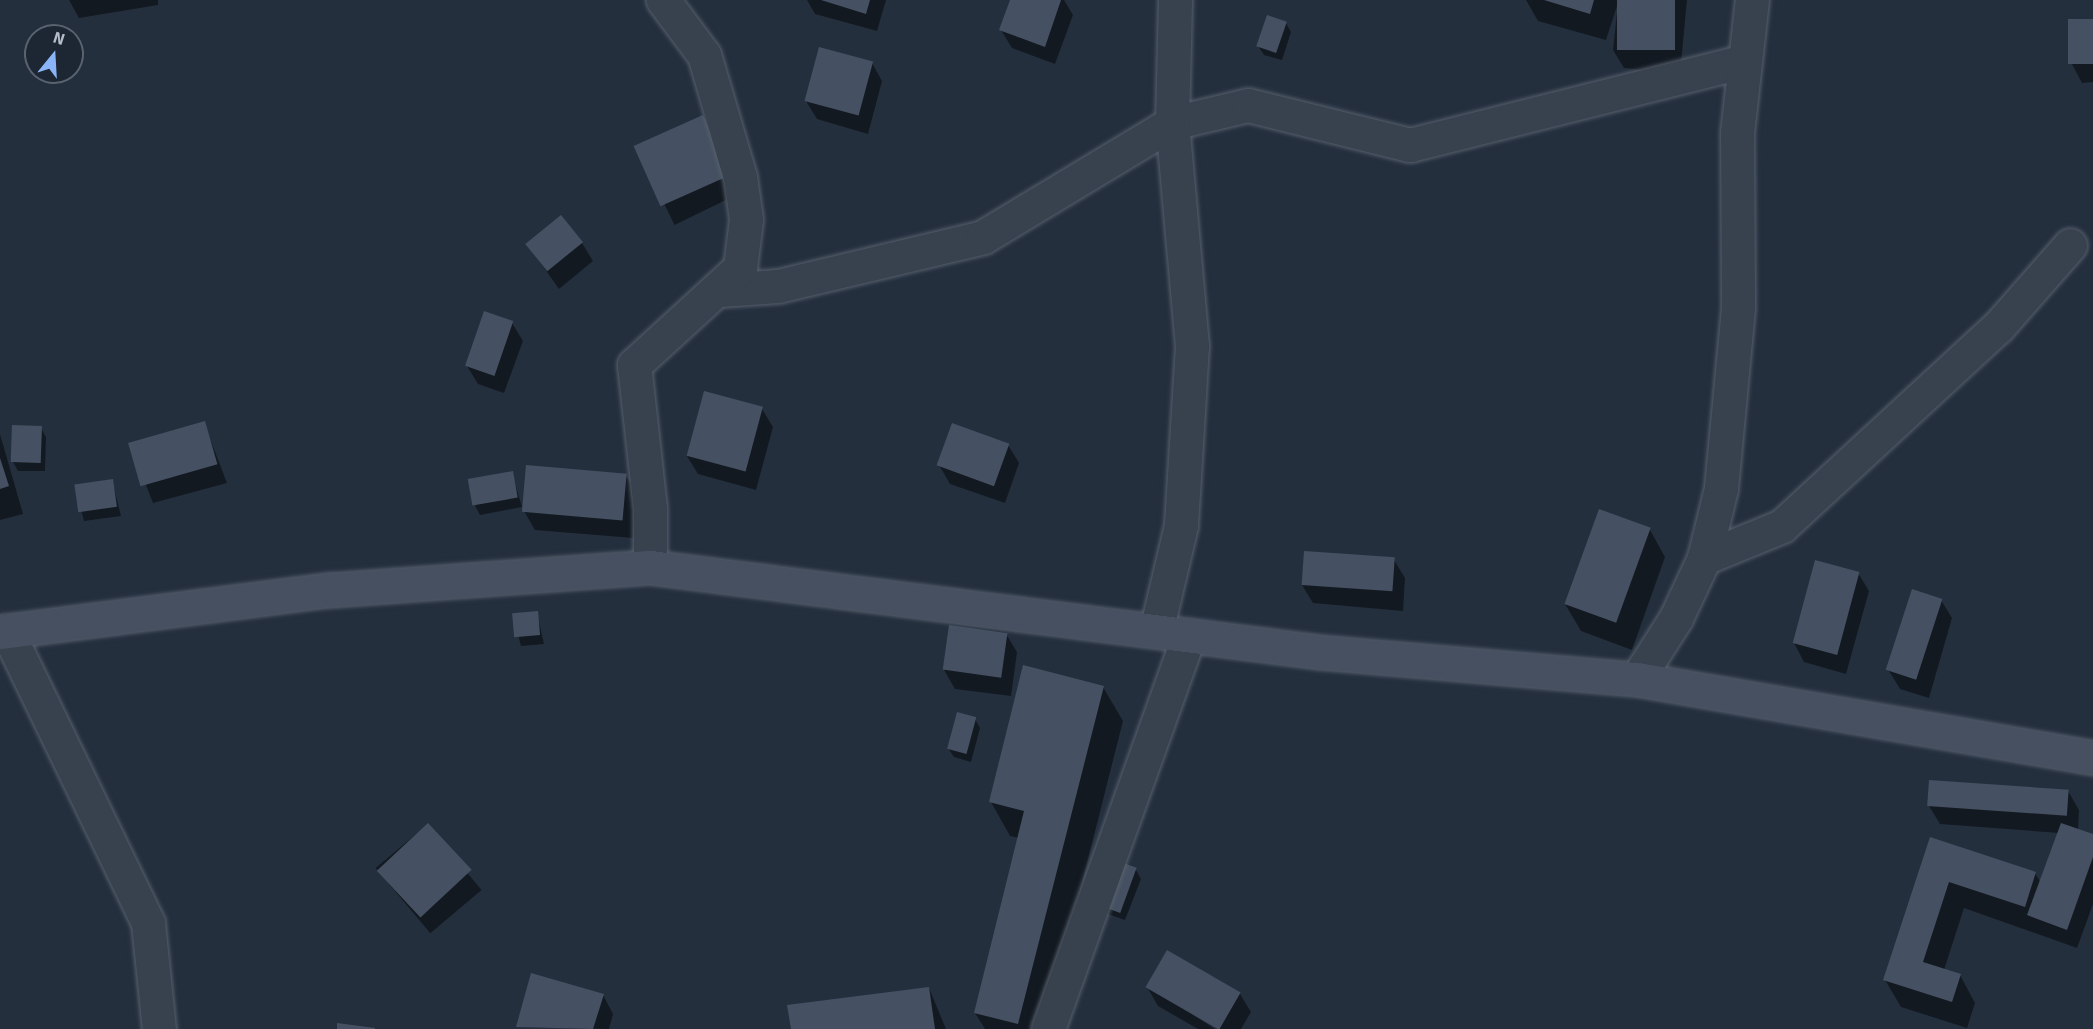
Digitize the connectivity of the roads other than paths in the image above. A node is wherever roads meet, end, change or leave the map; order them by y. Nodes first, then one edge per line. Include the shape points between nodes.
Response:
1 (663, 0) edge
2 (687, 0) edge
3 (1175, 0) edge
4 (1752, 0) edge
5 (704, 55) junction
6 (1744, 61) junction
7 (1172, 123) junction
8 (2070, 245) dead end
9 (720, 290) junction
10 (1704, 558) junction
11 (650, 567) junction
12 (1156, 631) junction
13 (4, 632) edge
14 (1189, 635) junction
15 (1637, 679) junction
16 (2093, 758) edge
17 (159, 1029) edge
18 (1048, 1029) edge

1 - 5 street
2 - 5 street
3 - 7 street
4 - 6 street
5 - 9 street via 740,177 746,219 740,268
6 - 7 street via 1410,145 1248,105
6 - 10 street via 1737,133 1733,397
7 - 9 street via 983,237 778,286
7 - 12 street via 1192,346 1181,525
8 - 10 street via 1998,327 1782,526
9 - 11 street via 634,365 650,509
10 - 15 street via 1676,618
11 - 12 main road
11 - 13 main road via 328,590
12 - 14 main road
13 - 17 street via 148,923
14 - 15 main road via 1319,652
14 - 18 street
15 - 16 main road

